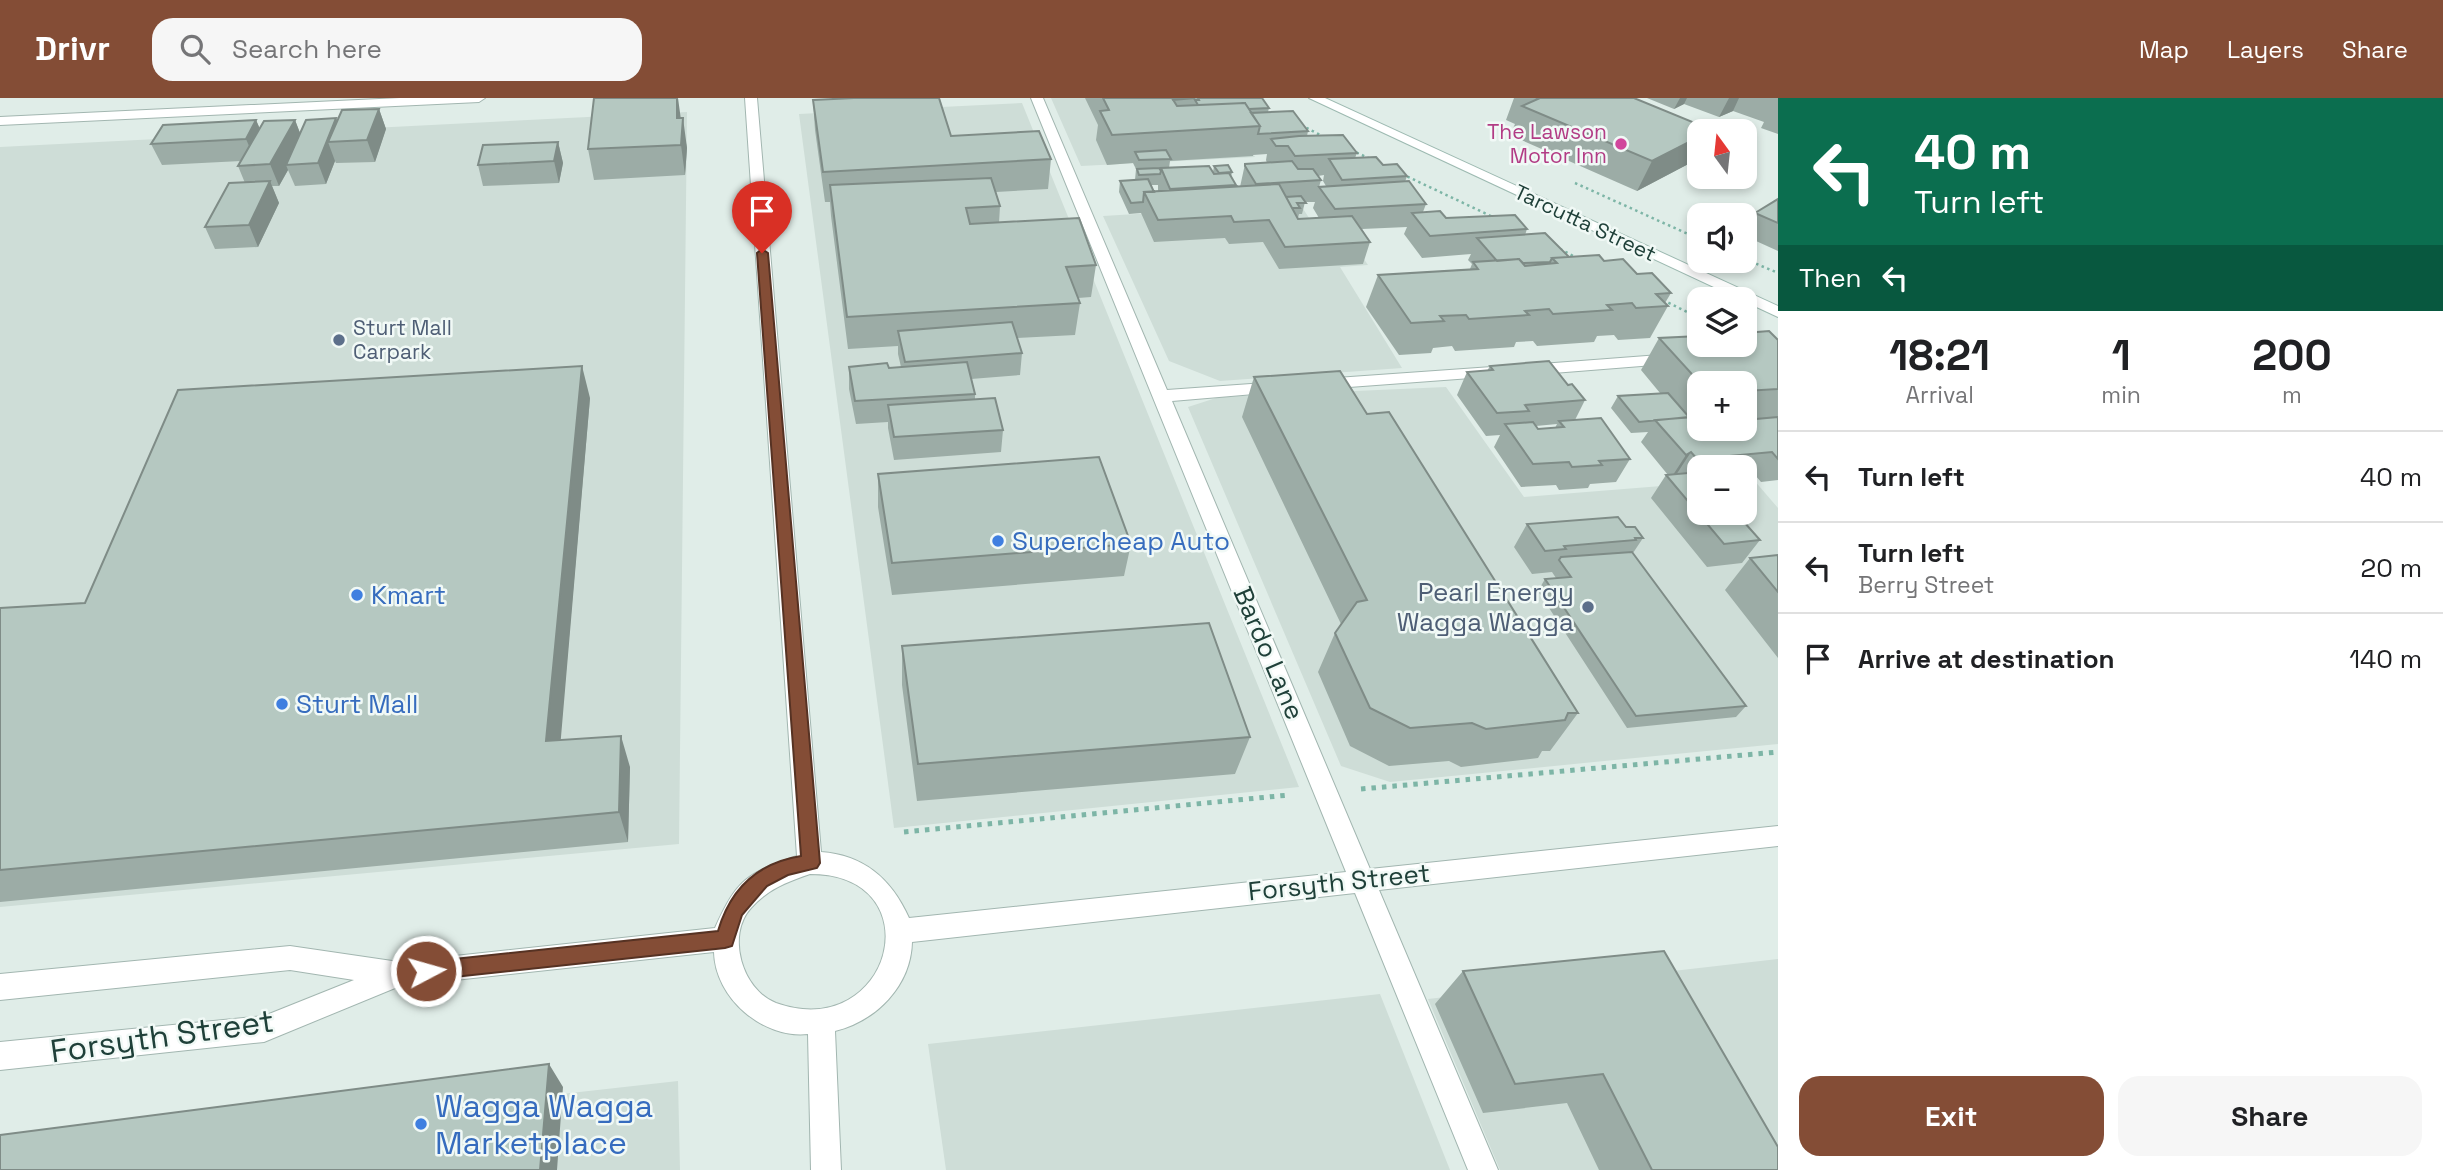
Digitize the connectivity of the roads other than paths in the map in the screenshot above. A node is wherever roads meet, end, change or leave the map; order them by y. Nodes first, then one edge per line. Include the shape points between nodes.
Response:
1 (479, 98) edge
2 (751, 98) edge
3 (1037, 98) edge
4 (1315, 98) edge
5 (0, 121) edge
6 (1778, 312) edge
7 (1686, 358) edge
8 (1162, 396) junction
9 (1778, 836) edge
10 (810, 863) junction
11 (1363, 879) junction
12 (900, 931) junction
13 (725, 939) junction
14 (399, 974) junction
15 (0, 987) edge
16 (821, 1023) junction
17 (0, 1056) edge
18 (826, 1170) edge
19 (1483, 1170) edge

1 - 5 street
2 - 10 street
3 - 8 street, Bardo Lane
4 - 6 street, Tarcutta Street
7 - 8 street
8 - 11 street, Bardo Lane
9 - 11 street, Forsyth Street
10 - 12 street via 836,864 860,873 879,888
10 - 13 street via 785,867 760,880 733,911
11 - 12 street, Forsyth Street
11 - 19 street, Bardo Lane
12 - 16 street via 898,957 887,982 850,1014
13 - 14 street, Forsyth Street
13 - 16 street via 726,962 740,992 766,1013 799,1024
14 - 15 street, Forsyth Street via 290,958
14 - 17 street, Forsyth Street via 264,1029
16 - 18 street

